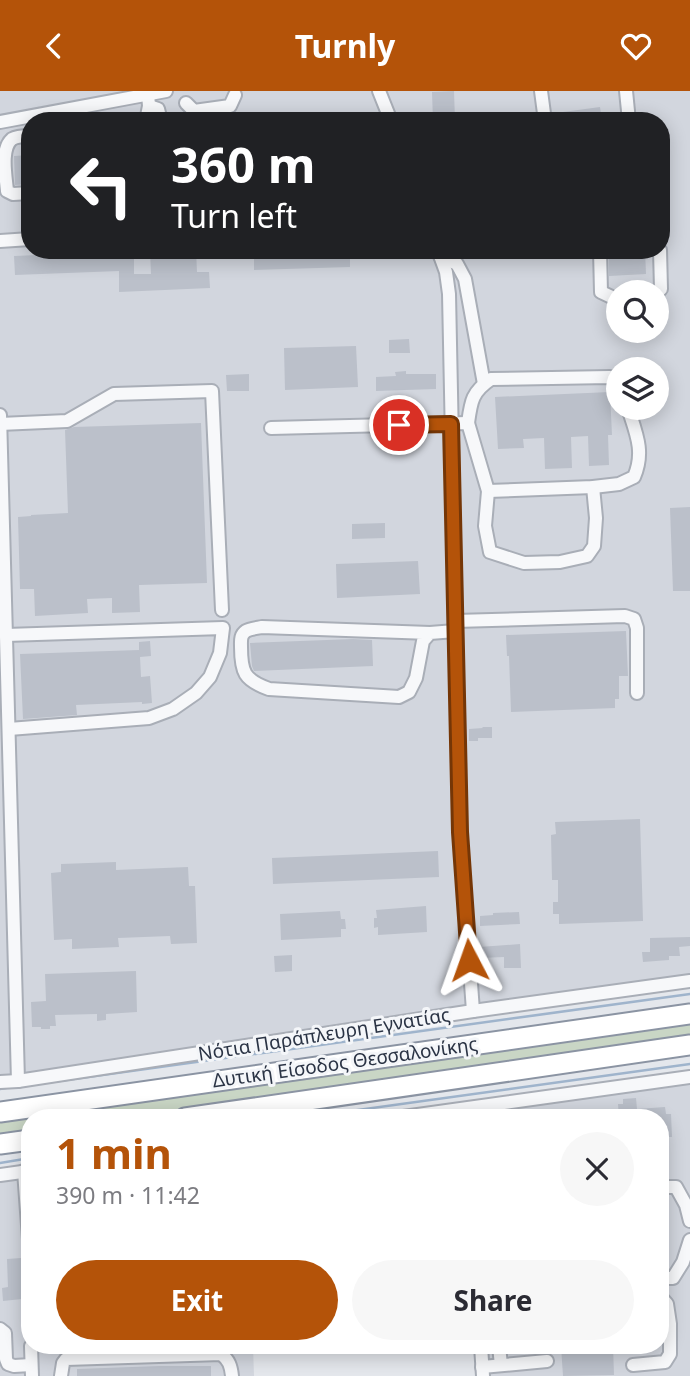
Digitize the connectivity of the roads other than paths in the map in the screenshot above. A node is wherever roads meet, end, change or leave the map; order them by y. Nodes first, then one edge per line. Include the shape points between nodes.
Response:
1 (166, 91) edge
2 (379, 91) edge
3 (541, 91) edge
4 (626, 91) edge
5 (235, 96) dead end
6 (148, 100) junction
7 (186, 103) dead end
8 (67, 112) edge
9 (147, 112) edge
10 (160, 112) edge
11 (387, 112) edge
12 (544, 112) edge
13 (628, 112) edge
14 (21, 119) edge
15 (0, 122) edge
16 (21, 136) edge
17 (21, 194) edge
18 (21, 240) edge
19 (0, 241) edge
20 (441, 259) edge
21 (449, 259) edge
22 (600, 259) edge
23 (660, 259) edge
24 (661, 280) edge
25 (606, 294) edge
26 (606, 377) edge
27 (484, 384) junction
28 (0, 415) edge
29 (632, 420) edge
30 (0, 423) edge
31 (468, 423) junction
32 (451, 424) junction
33 (271, 428) dead end
34 (593, 487) junction
35 (488, 491) junction
36 (222, 610) dead end
37 (455, 626) junction
38 (430, 633) junction
39 (6, 635) junction
40 (4, 672) edge
41 (4, 686) edge
42 (638, 693) dead end
43 (9, 729) junction
44 (690, 981) edge
45 (473, 1011) junction
46 (690, 1014) edge
47 (690, 1045) edge
48 (690, 1077) edge
49 (19, 1081) junction
50 (0, 1082) edge
51 (21, 1109) edge
52 (21, 1109) edge
53 (247, 1109) edge
54 (493, 1109) edge
55 (0, 1112) edge
56 (21, 1141) edge
57 (0, 1144) edge
58 (21, 1172) edge
59 (0, 1175) edge
60 (669, 1187) edge
61 (690, 1221) edge
62 (690, 1240) edge
63 (669, 1278) edge
64 (669, 1317) edge
65 (0, 1329) edge
66 (481, 1354) edge
67 (500, 1354) edge
68 (547, 1361) dead end
69 (633, 1364) dead end
70 (502, 1365) junction
71 (32, 1370) edge
72 (482, 1372) edge
73 (61, 1376) edge
74 (232, 1376) edge

1 - 6 street
2 - 11 street
3 - 12 street
4 - 13 street
5 - 7 street via 230,106 194,111
6 - 8 street
6 - 9 street
6 - 10 street
14 - 15 street
16 - 17 street via 7,144 4,154 7,191
18 - 19 street
20 - 32 street via 449,294
21 - 27 street via 465,279
22 - 25 street via 601,292
23 - 24 street
26 - 27 street via 491,379
27 - 31 street via 471,400
28 - 30 street
29 - 34 street via 639,442 634,477
30 - 36 street via 67,421 112,395 212,391
30 - 39 street
31 - 32 street
31 - 35 street
32 - 33 street
32 - 37 street
34 - 35 street
34 - 35 street via 594,546 587,556 560,562 524,563 490,552 485,526
37 - 38 street
37 - 42 street via 634,619
37 - 45 street via 460,832
38 - 38 street via 423,641 416,678 409,692 399,697 269,689 255,684 243,672 241,661 241,637 262,627
39 - 40 street
39 - 43 street via 223,628 220,653 209,677 173,709 149,718
40 - 41 street
41 - 43 street
43 - 49 street
44 - 45 street, Νότια Παράπλευρη Εγνατίας
45 - 49 street, Νότια Παράπλευρη Εγνατίας
46 - 51 highway, Δυτική Είσοδος Θεσσαλονίκης
47 - 53 highway, Δυτική Είσοδος Θεσσαλονίκης
48 - 54 street
49 - 50 street, Νότια Παράπλευρη Εγνατίας
52 - 55 highway, Δυτική Είσοδος Θεσσαλονίκης
56 - 57 highway
58 - 59 street
60 - 61 street via 676,1187
62 - 63 street via 683,1262 674,1278
64 - 69 street via 670,1354 665,1362
65 - 71 street via 8,1364
66 - 72 street
67 - 70 street
68 - 70 street
70 - 72 street
73 - 74 street via 66,1359 221,1354 232,1367

